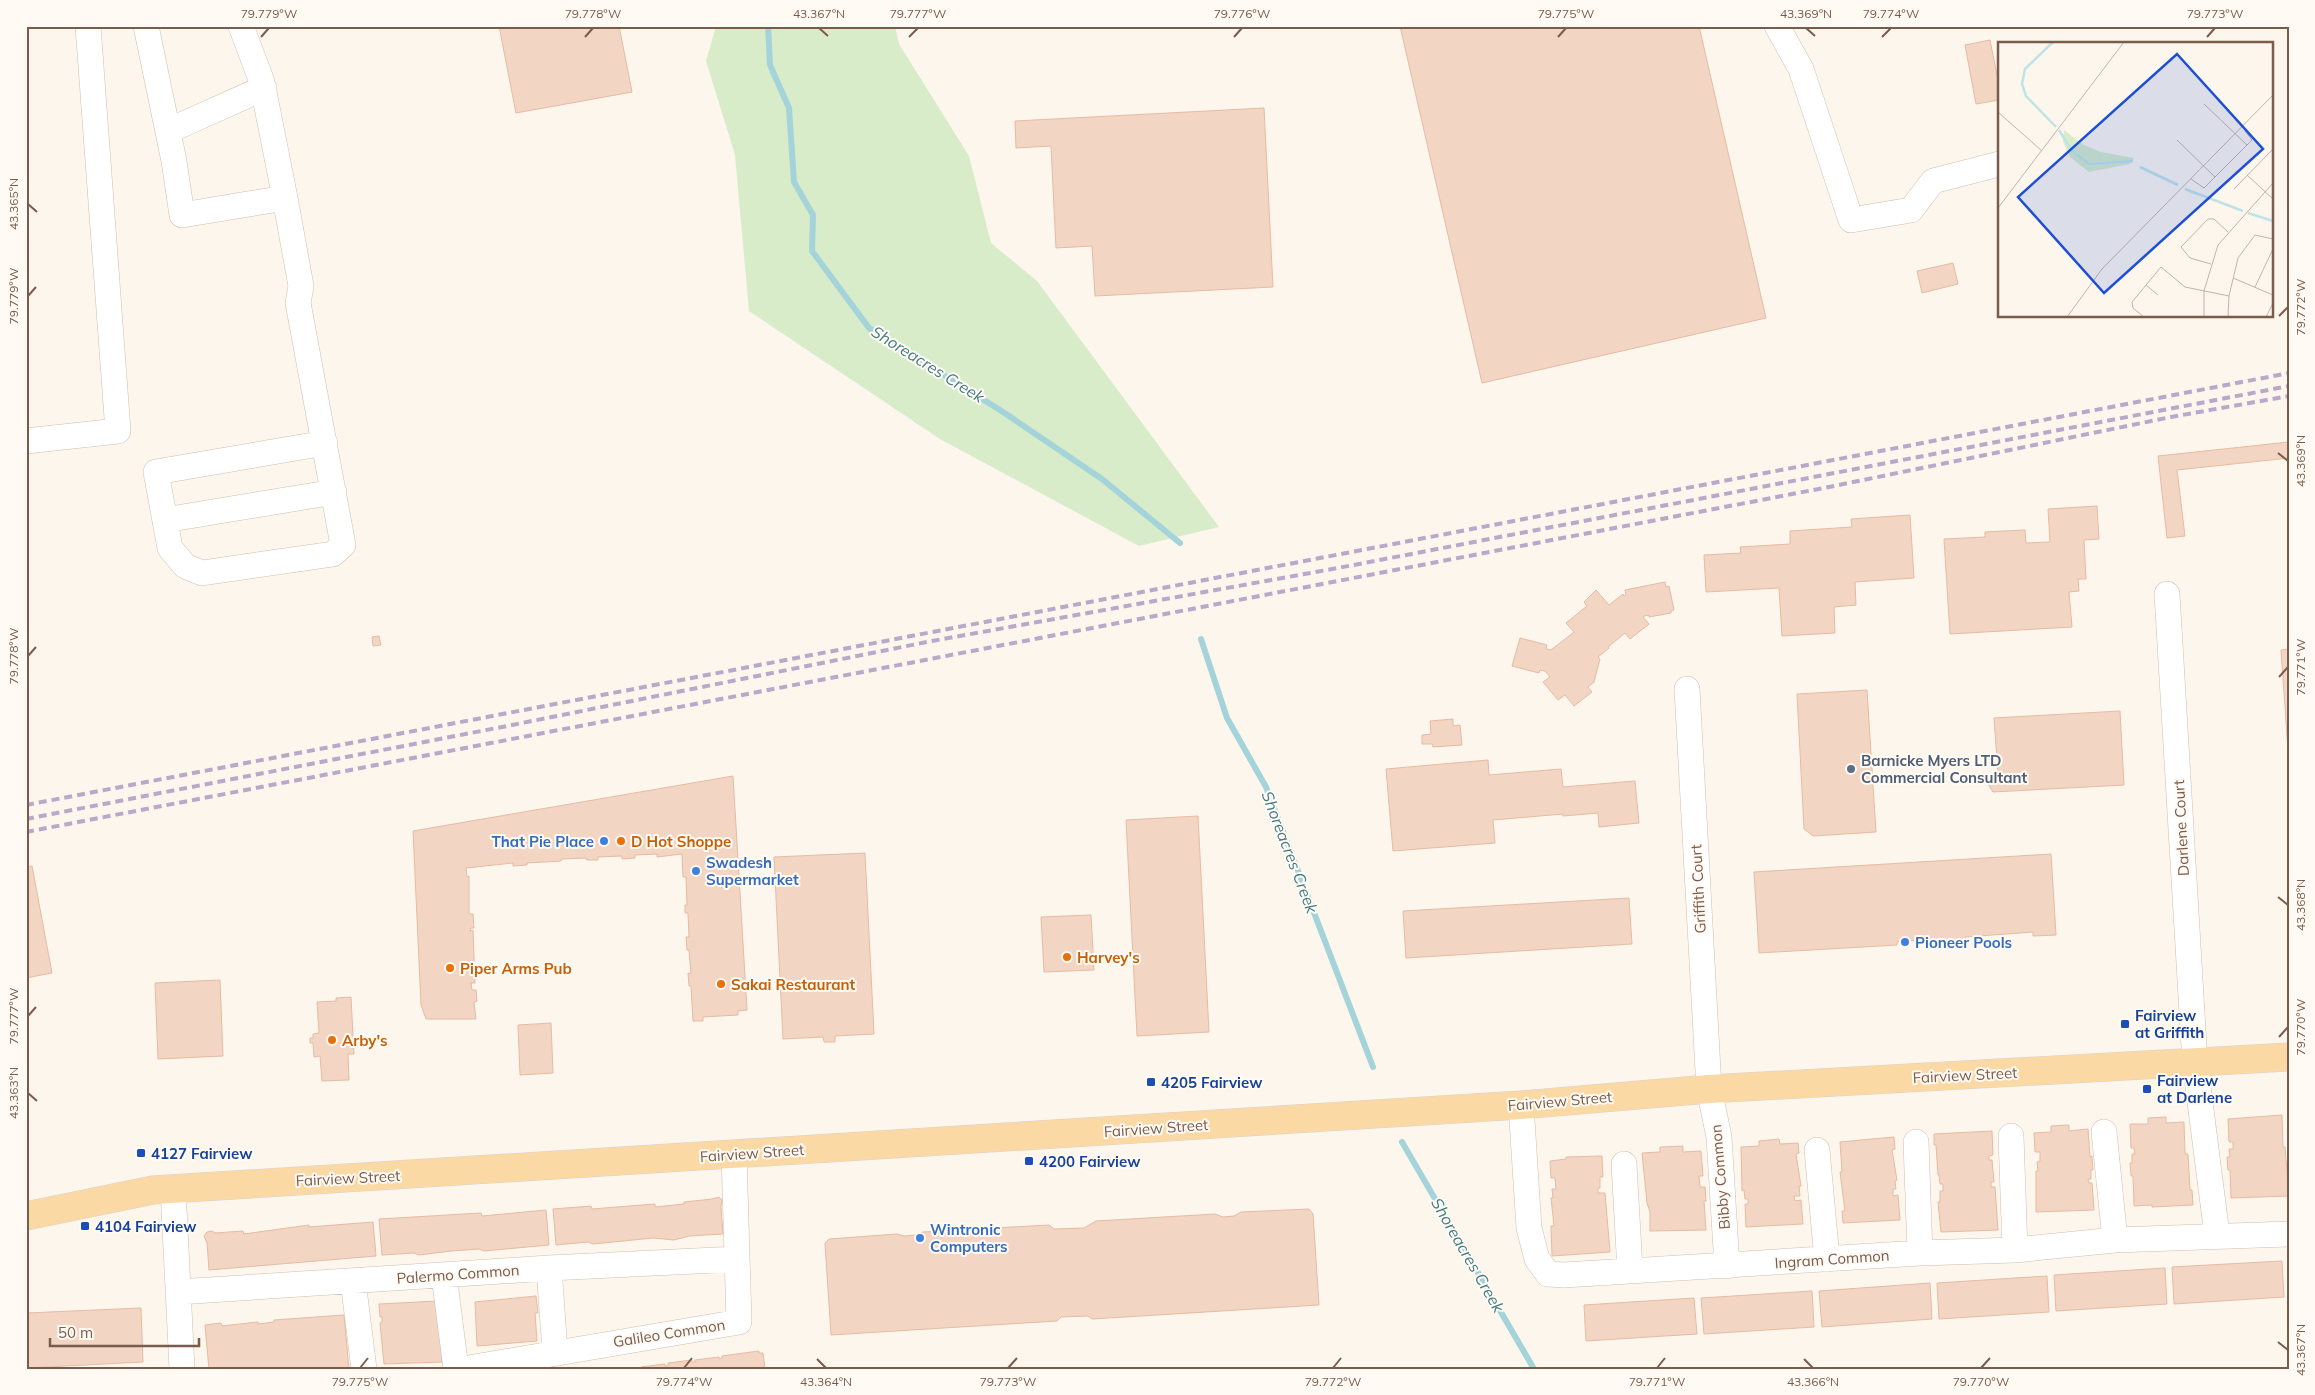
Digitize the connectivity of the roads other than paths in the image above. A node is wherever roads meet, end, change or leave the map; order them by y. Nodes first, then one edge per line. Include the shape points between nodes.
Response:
1 (88, 26) edge
2 (146, 26) edge
3 (242, 26) edge
4 (1777, 26) edge
5 (264, 88) junction
6 (168, 131) junction
7 (1998, 164) edge
8 (286, 198) junction
9 (26, 441) edge
10 (325, 443) junction
11 (334, 492) junction
12 (165, 520) junction
13 (2167, 594) dead end
14 (1687, 689) dead end
15 (2289, 1057) edge
16 (2195, 1063) junction
17 (1709, 1089) junction
18 (1521, 1105) junction
19 (2104, 1132) dead end
20 (2011, 1136) dead end
21 (1916, 1142) dead end
22 (1817, 1150) dead end
23 (734, 1154) junction
24 (1624, 1164) dead end
25 (173, 1188) junction
26 (26, 1216) edge
27 (2289, 1234) edge
28 (2217, 1235) junction
29 (2115, 1240) junction
30 (2016, 1250) junction
31 (1920, 1254) junction
32 (737, 1259) junction
33 (1827, 1259) junction
34 (1727, 1266) junction
35 (549, 1268) junction
36 (1630, 1270) junction
37 (444, 1275) junction
38 (354, 1281) junction
39 (178, 1292) junction
40 (556, 1352) junction
41 (182, 1369) edge
42 (364, 1369) edge
43 (456, 1369) edge
44 (463, 1369) edge

1 - 9 street via 118,431
2 - 6 street
3 - 5 street
4 - 7 street via 1801,69 1851,220 1910,210 1933,181
5 - 6 street
5 - 8 street
6 - 8 street via 182,215
8 - 10 street via 301,286 298,303
10 - 11 street
10 - 12 street via 156,472
11 - 12 street
11 - 12 street via 343,545 333,554 202,572 185,566 170,548
13 - 16 street, Darlene Court
14 - 17 street, Griffith Court
15 - 16 main road, Fairview Street
16 - 17 main road, Fairview Street
16 - 28 street, Darlene Court
17 - 18 main road, Fairview Street
17 - 34 street, Bibby Common via 1719,1138
18 - 23 main road, Fairview Street
18 - 36 street, Ingram Common via 1526,1205 1537,1259 1548,1274
19 - 29 street
20 - 30 street
21 - 31 street
22 - 33 street
23 - 25 main road, Fairview Street
23 - 32 street, Galileo Common
24 - 36 street
25 - 26 main road, Fairview Street
25 - 39 street
27 - 28 street, Ingram Common
28 - 29 street, Ingram Common
29 - 30 street, Ingram Common
30 - 31 street, Ingram Common
31 - 33 street, Ingram Common
32 - 35 street, Palermo Common
32 - 40 street, Galileo Common via 739,1322
33 - 34 street, Ingram Common
34 - 36 street, Ingram Common
35 - 37 street, Palermo Common
35 - 40 street
37 - 38 street, Palermo Common
37 - 43 street
38 - 39 street, Palermo Common
38 - 42 street
39 - 41 street
40 - 44 street, Galileo Common

